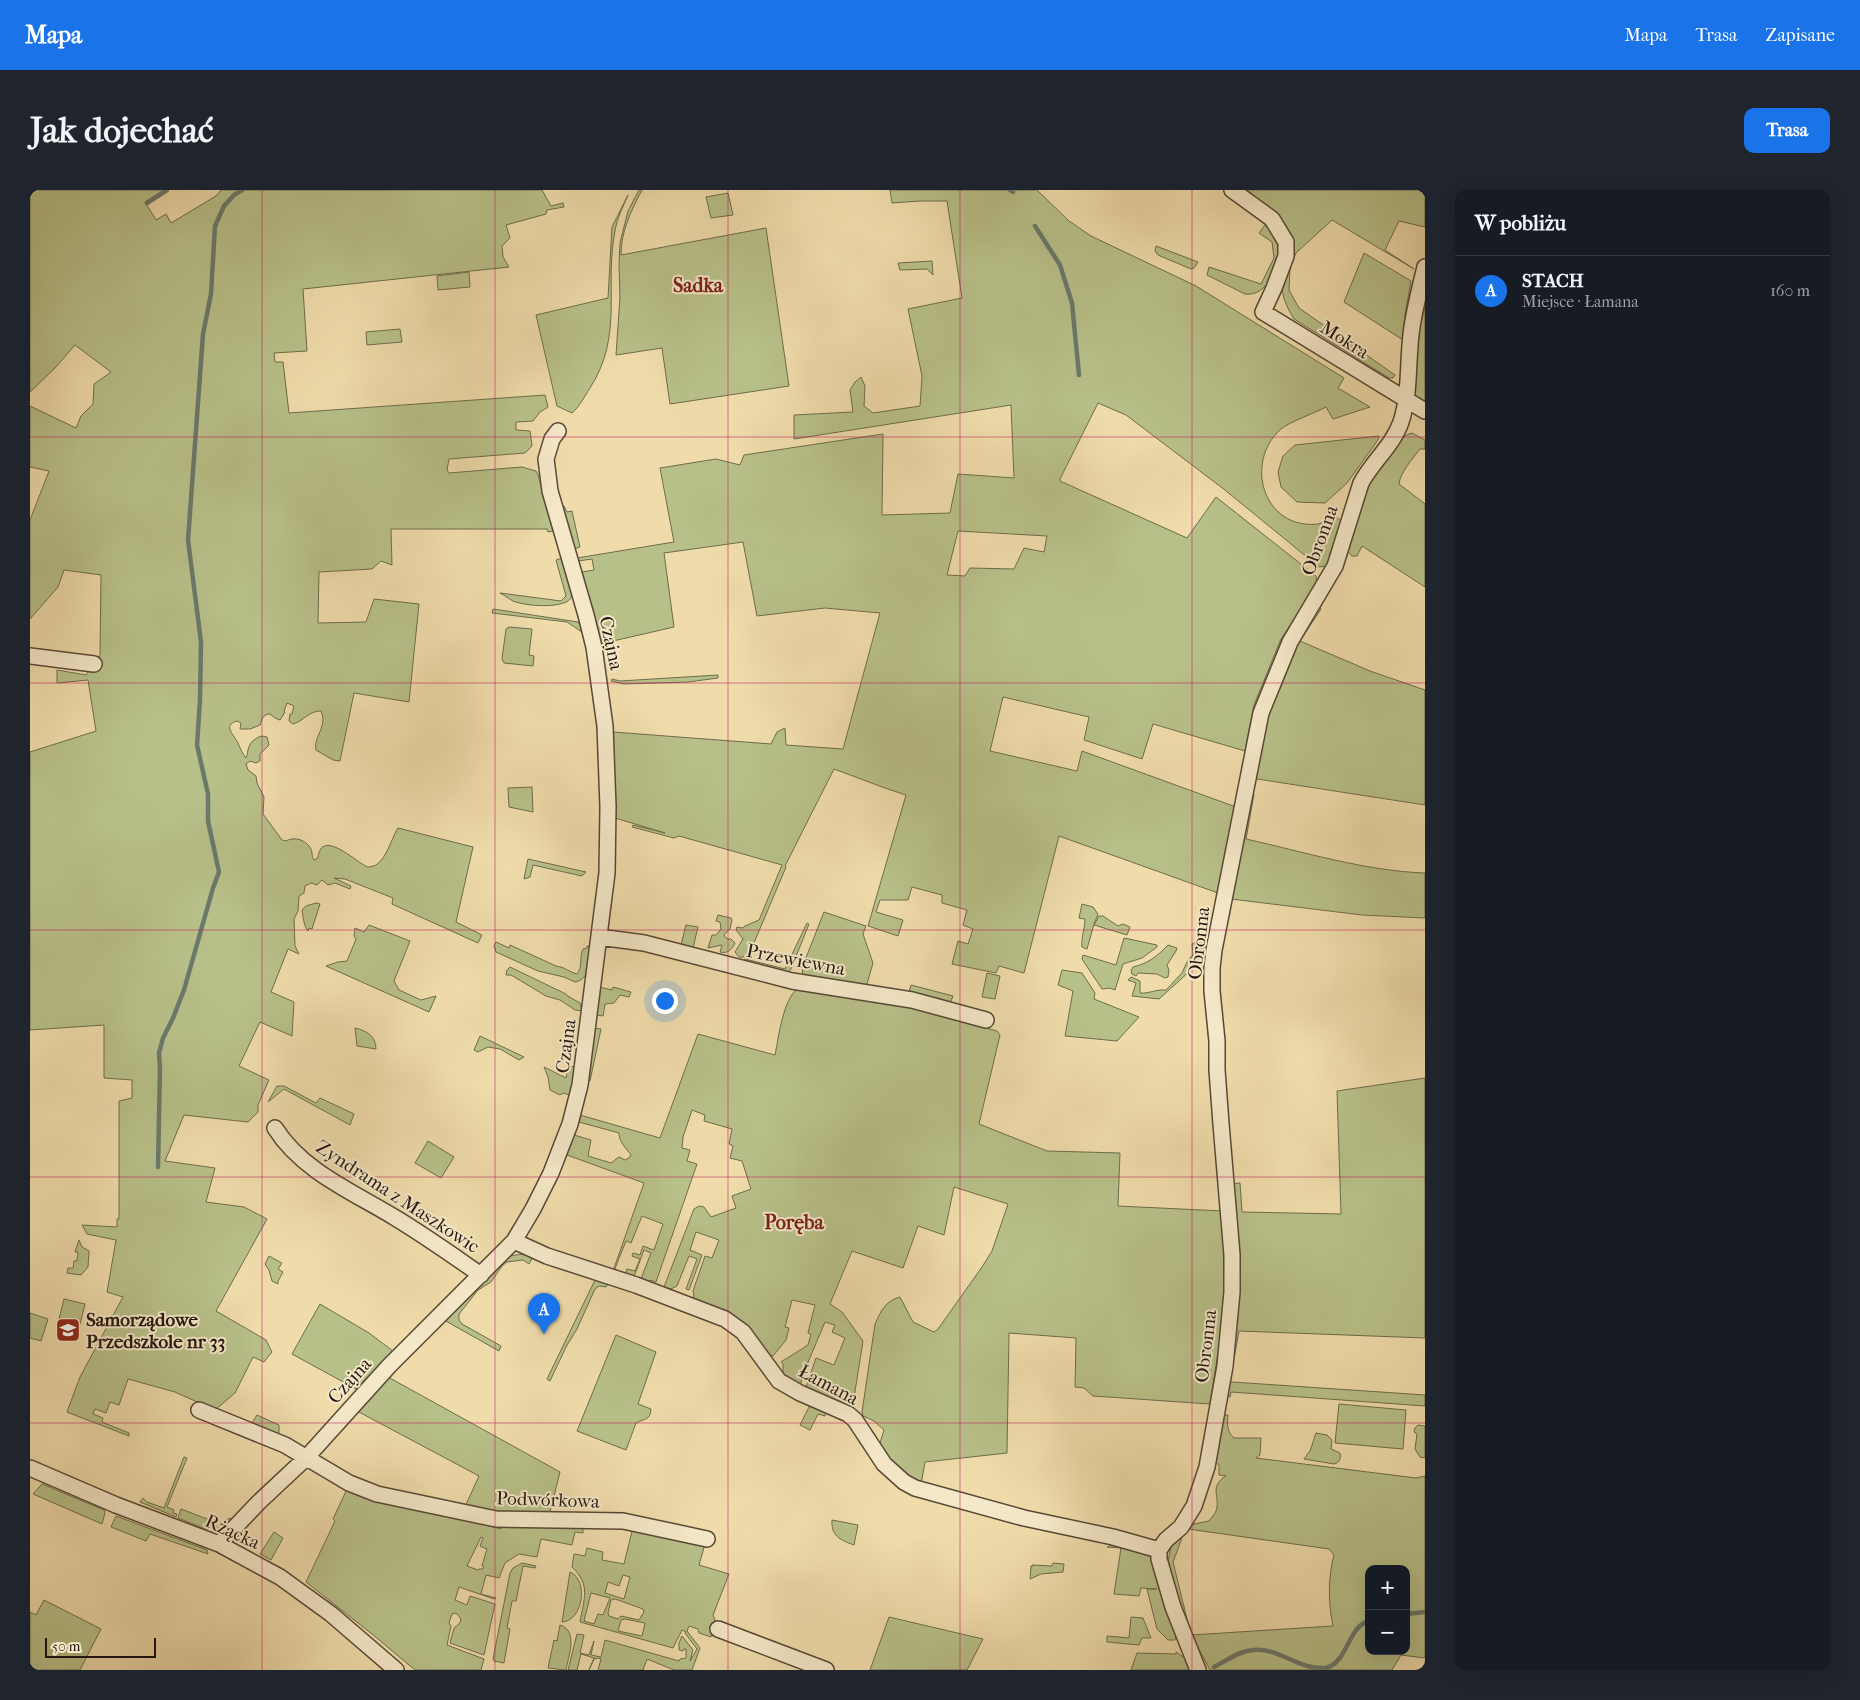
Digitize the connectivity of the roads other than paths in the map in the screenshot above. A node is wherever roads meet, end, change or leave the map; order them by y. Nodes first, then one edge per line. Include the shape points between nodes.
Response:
1 (1232, 190) edge
2 (1425, 267) edge
3 (1405, 400) junction
4 (1425, 411) edge
5 (558, 431) dead end
6 (30, 656) edge
7 (94, 664) dead end
8 (599, 937) junction
9 (986, 1020) dead end
10 (275, 1128) dead end
11 (514, 1241) junction
12 (481, 1274) junction
13 (199, 1410) dead end
14 (306, 1458) junction
15 (30, 1468) edge
16 (707, 1539) dead end
17 (219, 1544) junction
18 (1159, 1550) junction
19 (718, 1629) dead end
20 (396, 1670) edge
21 (826, 1670) edge
22 (1198, 1670) edge

1 - 3 street, Mokra via 1272,219 1286,242 1286,256 1263,312
2 - 3 street, Obronna via 1412,327
3 - 4 street, Mokra
3 - 18 street, Obronna via 1401,422 1392,440 1362,483 1335,566 1290,642 1261,713 1256,734 1212,968 1232,1273 1225,1366 1207,1467 1194,1506 1181,1527
5 - 8 street, Czajna via 546,459 550,491 586,615 600,681 605,726 608,843
6 - 7 street
8 - 9 street, Przewiewna via 644,944 792,981 912,1000
8 - 11 street, Czajna via 575,1105 551,1174
10 - 12 street, Zyndrama z Maszkowic via 291,1149 331,1180
11 - 12 street, Czajna
11 - 18 street, Łamana via 547,1256 725,1319 743,1332 779,1381 855,1420 884,1464 915,1488
12 - 14 street, Czajna via 389,1366
13 - 14 street, Podwórkowa via 285,1445
14 - 16 street, Podwórkowa via 349,1483 376,1494 496,1520 622,1522
14 - 17 street, Czajna
15 - 17 street, Rżącka
17 - 20 street, Rżącka via 280,1577 331,1614
18 - 22 street via 1166,1588
19 - 21 street

